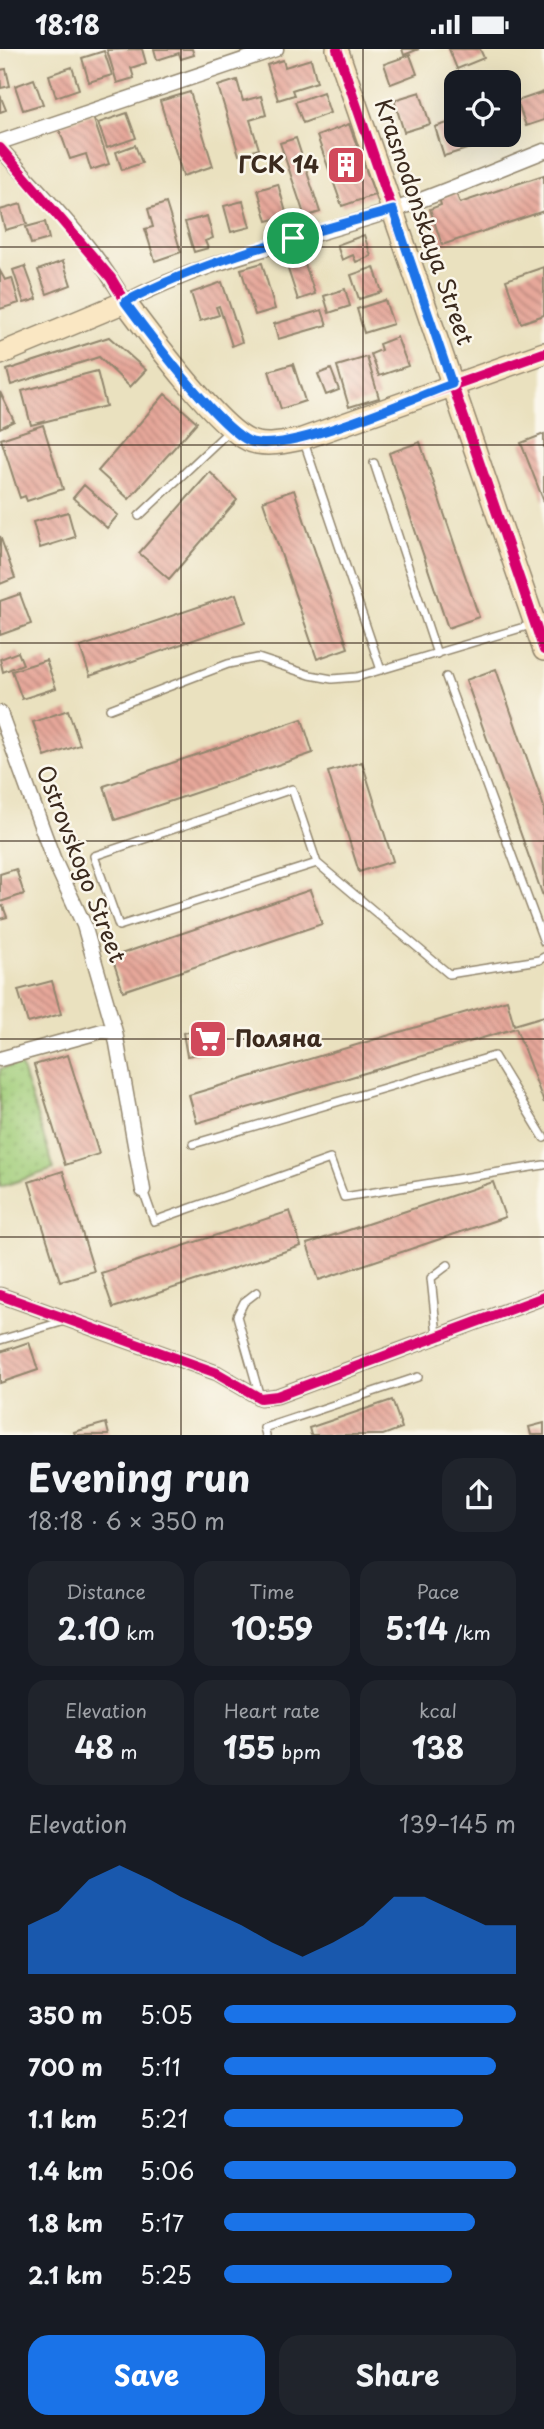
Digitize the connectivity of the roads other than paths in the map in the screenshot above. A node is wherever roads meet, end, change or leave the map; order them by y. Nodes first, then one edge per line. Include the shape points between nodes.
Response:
1 (276, 49) edge
2 (337, 49) edge
3 (0, 142) edge
4 (0, 148) edge
5 (544, 151) edge
6 (393, 210) junction
7 (125, 302) junction
8 (544, 353) edge
9 (0, 354) edge
10 (452, 384) junction
11 (231, 429) junction
12 (302, 439) junction
13 (374, 463) dead end
14 (139, 516) dead end
15 (535, 624) junction
16 (544, 650) edge
17 (437, 654) junction
18 (381, 670) junction
19 (446, 677) dead end
20 (110, 709) dead end
21 (0, 713) edge
22 (317, 863) junction
23 (544, 942) edge
24 (542, 961) edge
25 (115, 1032) junction
26 (0, 1059) edge
27 (544, 1138) edge
28 (193, 1144) dead end
29 (544, 1165) edge
30 (143, 1190) joint
31 (448, 1265) dead end
32 (257, 1292) dead end
33 (0, 1295) edge
34 (544, 1297) edge
35 (69, 1320) junction
36 (437, 1335) junction
37 (0, 1340) edge
38 (418, 1377) dead end
39 (260, 1398) junction
40 (266, 1435) edge

1 - 3 street
2 - 6 street, Krasnodonskaya Street
4 - 7 street via 91,252
5 - 6 street
6 - 7 street via 191,272
6 - 10 street, Krasnodonskaya Street
7 - 9 street
7 - 11 street
8 - 10 street
10 - 12 street
10 - 15 street, Krasnodonskaya Street
11 - 12 street via 250,442
11 - 14 lane
12 - 18 lane
13 - 17 lane
15 - 16 street, Krasnodonskaya Street
15 - 17 lane
17 - 18 lane
18 - 20 lane via 332,680 258,658 228,664
19 - 23 lane
21 - 25 street, Ostrovskogo Street via 53,858 84,926
22 - 22 lane via 292,789 94,856 120,926
22 - 24 lane via 449,974
25 - 26 street via 102,1031
25 - 30 street, Ostrovskogo Street
27 - 28 lane via 494,1056
29 - 30 lane via 344,1197 330,1159 155,1221
31 - 36 lane via 431,1278
32 - 39 lane via 244,1302 237,1316
33 - 35 street
34 - 36 street
35 - 37 lane
35 - 39 street via 217,1373
36 - 39 street via 278,1396
38 - 40 lane via 264,1428

